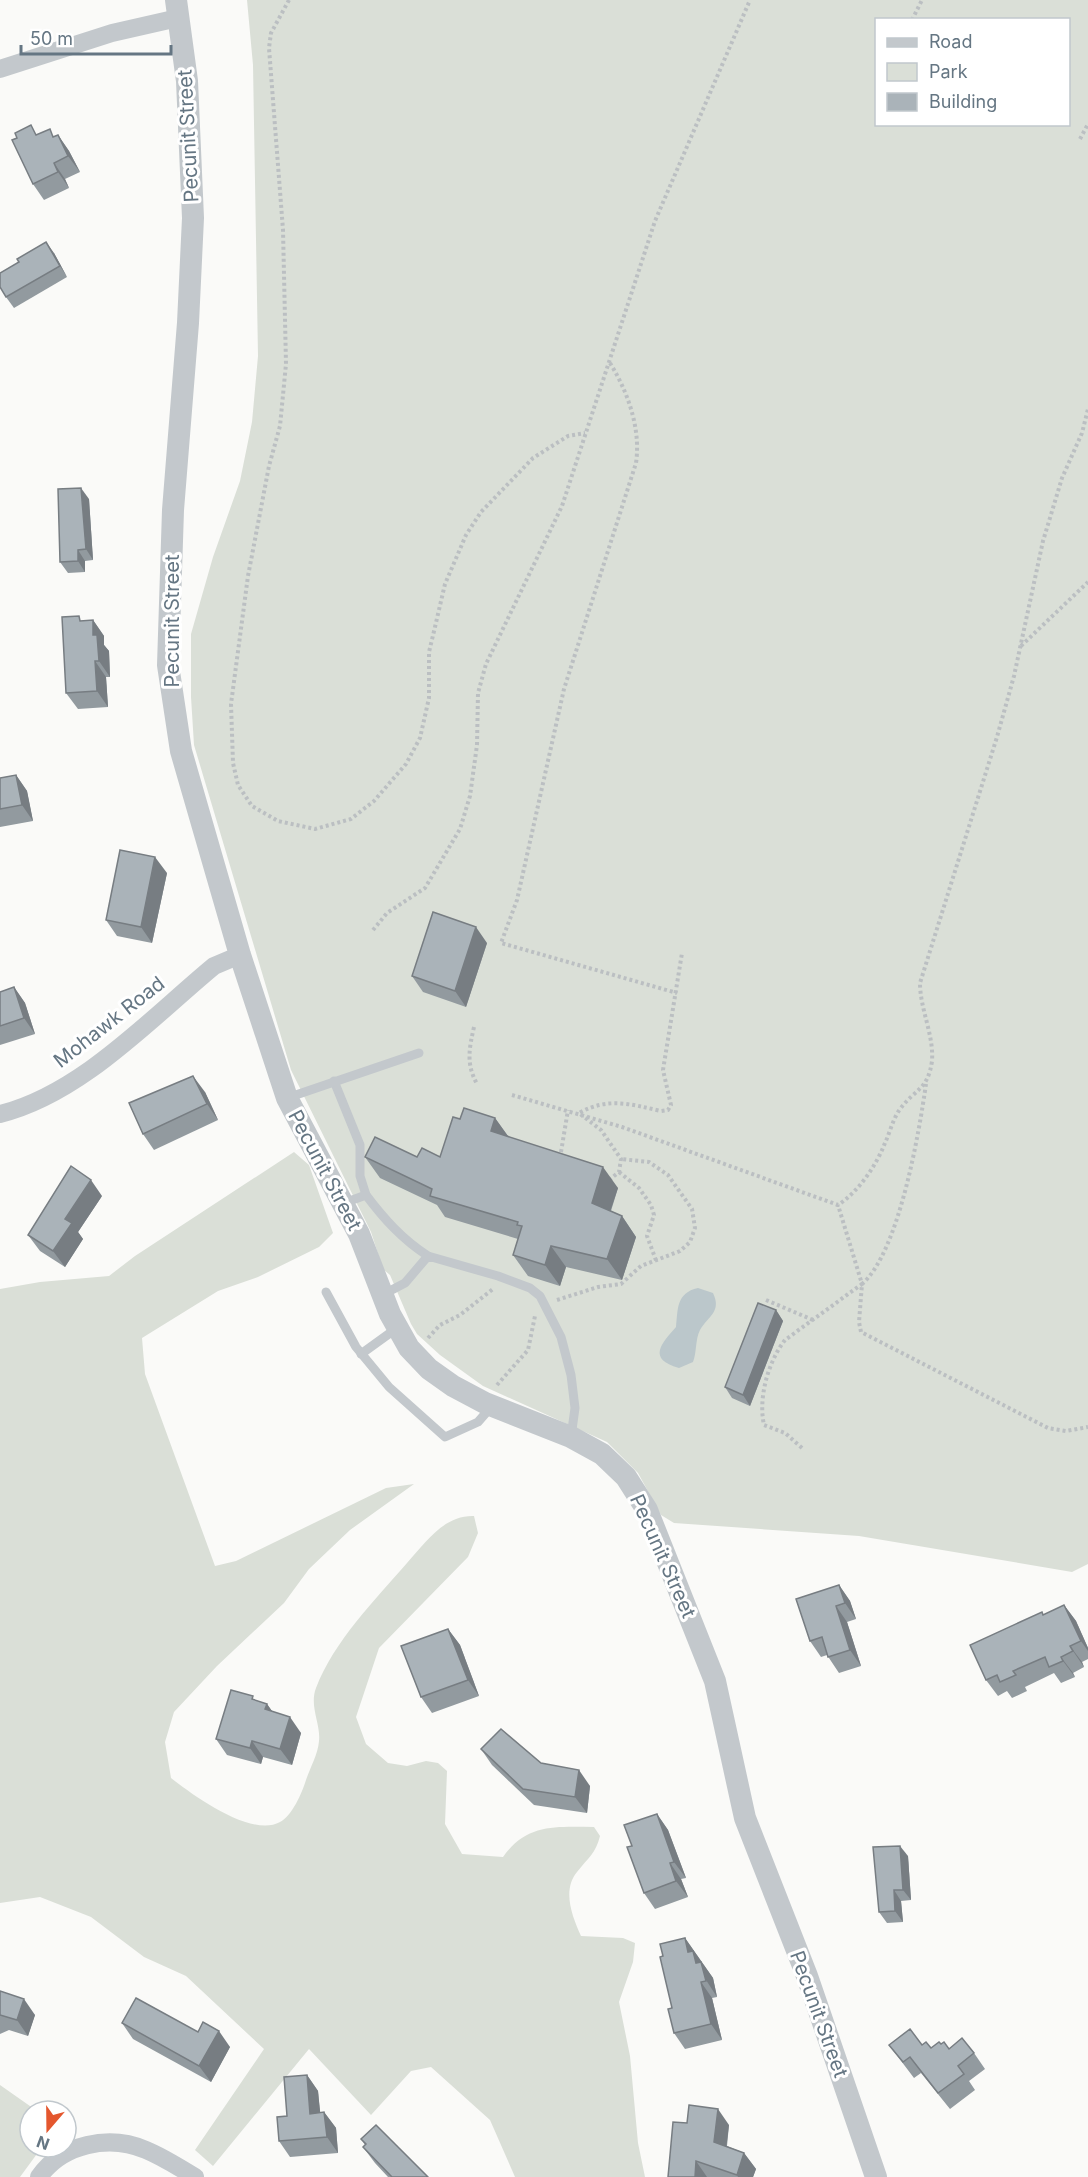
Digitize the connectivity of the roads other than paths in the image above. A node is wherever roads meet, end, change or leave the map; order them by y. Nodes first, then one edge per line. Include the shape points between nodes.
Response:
1 (177, 9) edge
2 (0, 69) edge
3 (240, 955) junction
4 (419, 1053) dead end
5 (334, 1081) junction
6 (287, 1098) junction
7 (0, 1114) edge
8 (366, 1195) junction
9 (344, 1203) junction
10 (428, 1256) junction
11 (326, 1292) dead end
12 (383, 1295) junction
13 (397, 1328) junction
14 (362, 1354) junction
15 (488, 1404) junction
16 (571, 1437) junction
17 (39, 2177) edge
18 (195, 2177) edge
19 (876, 2177) edge

1 - 2 street
1 - 3 street, Pecunit Street via 187,81 193,218 188,335 173,510 168,664 181,751
3 - 6 street, Pecunit Street
3 - 7 street, Mohawk Road via 214,966 82,1074 34,1103
4 - 5 lane
5 - 6 lane
5 - 8 lane via 360,1145 360,1176
6 - 9 street, Pecunit Street
8 - 9 lane
8 - 10 lane via 392,1228
9 - 12 street, Pecunit Street
10 - 12 lane via 405,1283
10 - 16 lane via 530,1288 546,1304 566,1353 574,1391
11 - 14 lane
12 - 13 street, Pecunit Street
13 - 14 lane
13 - 15 street, Pecunit Street via 409,1348 442,1379
14 - 15 lane via 389,1387 445,1437 478,1422
15 - 16 street, Pecunit Street
16 - 19 street, Pecunit Street via 613,1463 647,1510 715,1681 745,1818 807,1976
17 - 18 street via 48,2163 74,2148 116,2142 145,2150

